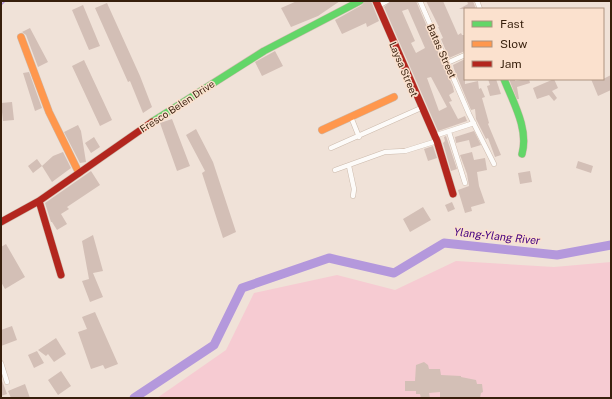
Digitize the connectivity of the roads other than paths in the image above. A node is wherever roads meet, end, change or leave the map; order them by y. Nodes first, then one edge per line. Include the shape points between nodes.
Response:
1 (360, 1) edge
2 (387, 1) edge
3 (420, 1) edge
4 (377, 4) edge
5 (22, 37) dead end
6 (464, 55) edge
7 (447, 63) junction
8 (504, 80) edge
9 (394, 97) dead end
10 (421, 108) junction
11 (351, 117) junction
12 (474, 123) junction
13 (322, 130) dead end
14 (449, 132) junction
15 (359, 137) junction
16 (436, 138) junction
17 (331, 148) dead end
18 (522, 154) dead end
19 (494, 164) dead end
20 (348, 166) junction
21 (335, 170) dead end
22 (79, 173) junction
23 (465, 183) dead end
24 (453, 194) dead end
25 (353, 196) dead end
26 (39, 201) junction
27 (1, 222) edge
28 (61, 274) dead end
29 (1, 363) edge
30 (7, 382) dead end

1 - 22 street, Fresco Belen Drive via 264,51 155,120
2 - 4 street
3 - 7 street, Batas Street
4 - 10 street, Laysa Street
5 - 22 street via 49,112
6 - 7 street
7 - 12 street, Batas Street
8 - 18 street via 525,139
9 - 11 street
10 - 15 street
10 - 16 street, Laysa Street
11 - 13 street
11 - 15 street
12 - 14 street
12 - 19 street, Batas Street
14 - 16 street
14 - 23 street
15 - 17 street
16 - 20 street via 405,151 385,152
16 - 24 street, Laysa Street
20 - 21 street
20 - 25 street via 354,189
22 - 26 street, Fresco Belen Drive
26 - 27 street, Fresco Belen Drive
26 - 28 street
29 - 30 street

